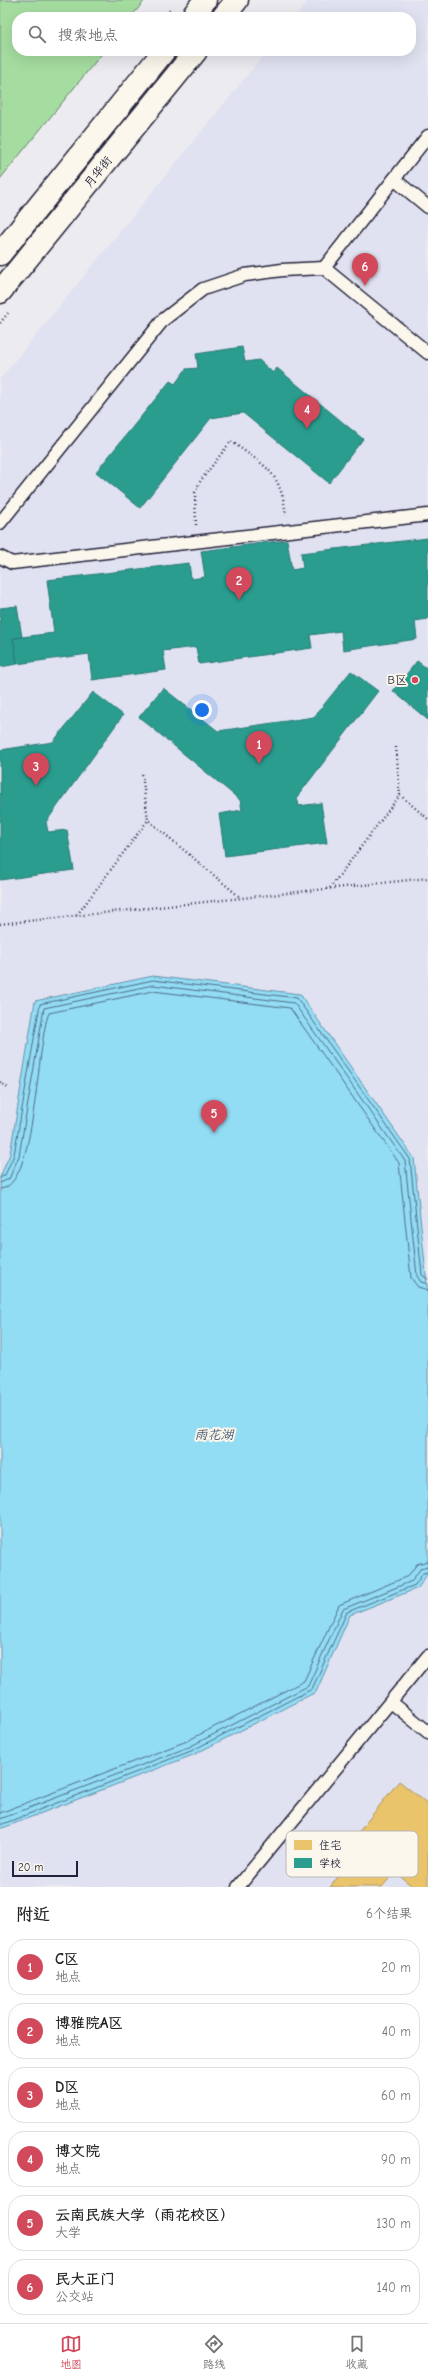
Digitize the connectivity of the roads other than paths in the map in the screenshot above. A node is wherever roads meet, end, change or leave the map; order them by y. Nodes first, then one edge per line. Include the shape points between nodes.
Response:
1 (205, 0) edge
2 (237, 0) edge
3 (196, 12) edge
4 (227, 12) edge
5 (160, 56) edge
6 (192, 56) edge
7 (428, 136) edge
8 (394, 179) junction
9 (428, 207) edge
10 (0, 254) edge
11 (324, 268) junction
12 (0, 292) edge
13 (428, 353) edge
14 (428, 515) edge
15 (0, 523) edge
16 (0, 557) edge
17 (428, 1656) edge
18 (391, 1702) junction
19 (428, 1732) edge
20 (238, 1887) edge

1 - 3 street
2 - 4 street
5 - 10 street, 月华街
6 - 12 street, 月华街
7 - 8 lane
8 - 9 lane
8 - 11 lane
11 - 13 lane
11 - 15 lane via 245,275 203,289 163,320
14 - 16 lane via 12,563
17 - 18 lane
18 - 19 lane
18 - 20 lane

